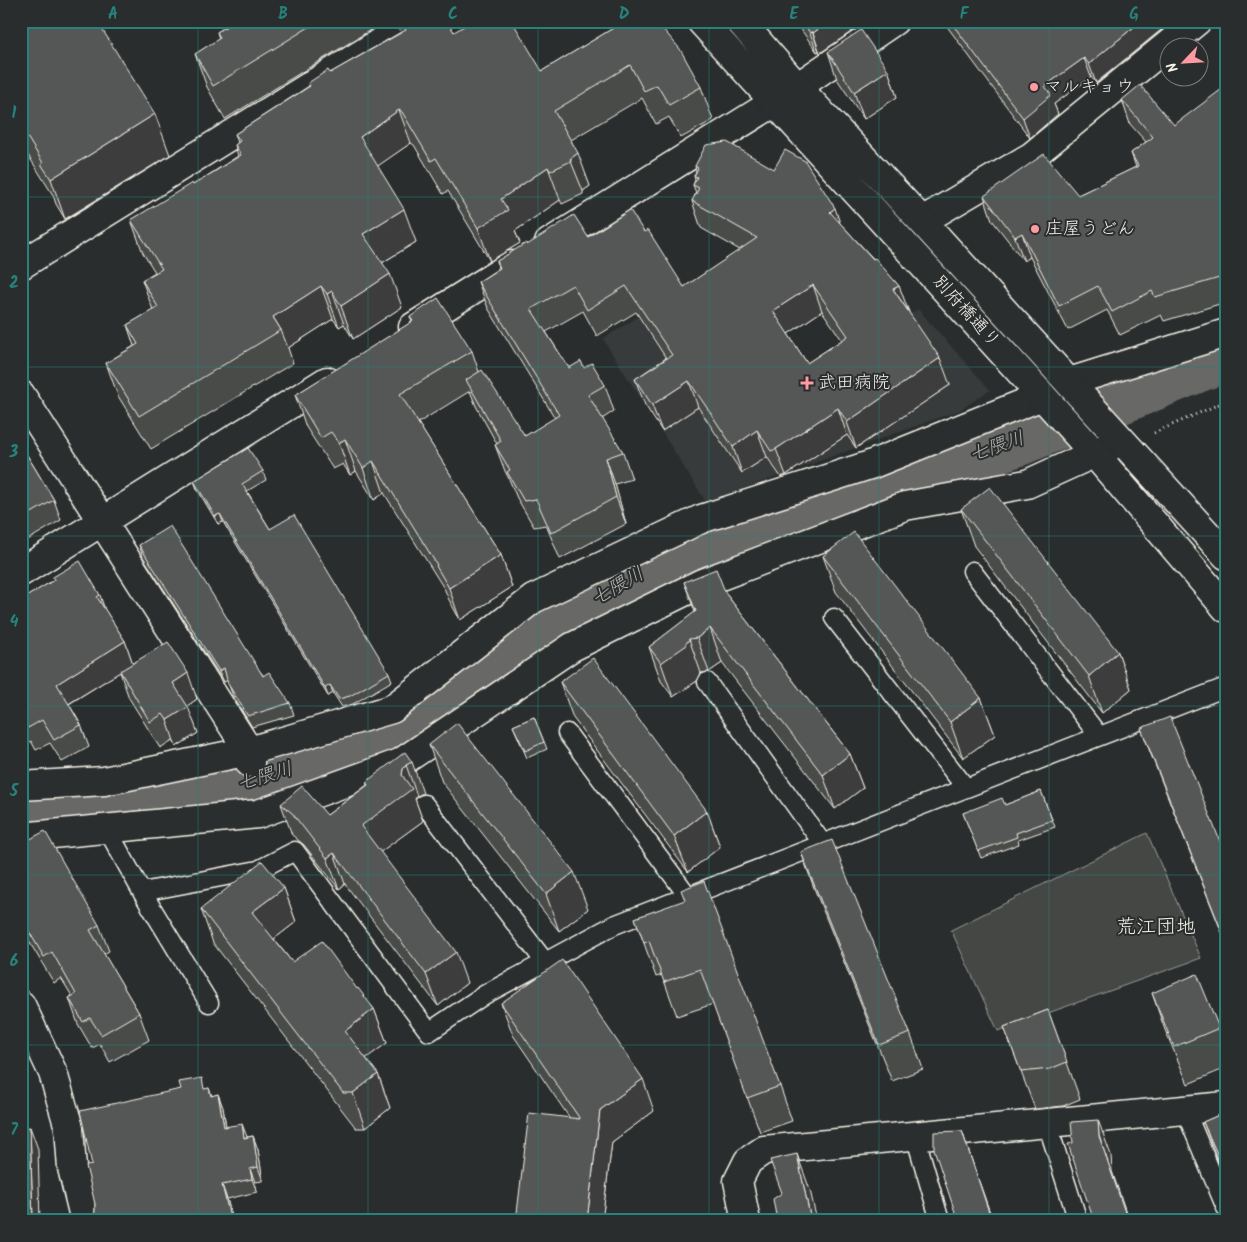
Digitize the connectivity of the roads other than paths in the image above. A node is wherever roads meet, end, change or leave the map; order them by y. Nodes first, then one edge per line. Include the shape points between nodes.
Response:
1 (415, 21) edge
2 (701, 21) edge
3 (740, 21) edge
4 (894, 21) edge
5 (1197, 21) edge
6 (797, 87) junction
7 (775, 102) junction
8 (922, 221) junction
9 (21, 264) edge
10 (1226, 333) edge
11 (389, 342) edge
12 (347, 369) edge
13 (1072, 385) junction
14 (21, 395) edge
15 (1044, 399) junction
16 (1119, 436) junction
17 (1089, 448) junction
18 (101, 522) junction
19 (1226, 554) edge
20 (972, 571) dead end
21 (21, 572) edge
22 (1226, 608) edge
23 (834, 618) dead end
24 (707, 682) dead end
25 (1226, 687) edge
26 (567, 733) dead end
27 (1099, 736) junction
28 (250, 757) junction
29 (21, 786) edge
30 (966, 788) junction
31 (424, 804) dead end
32 (107, 829) junction
33 (21, 837) edge
34 (823, 844) junction
35 (142, 892) junction
36 (688, 896) junction
37 (546, 962) junction
38 (209, 1003) dead end
39 (21, 1005) edge
40 (1226, 1106) edge
41 (1185, 1110) junction
42 (1047, 1123) junction
43 (915, 1135) junction
44 (1226, 1208) edge
45 (85, 1221) edge
46 (746, 1221) edge
47 (940, 1221) edge
48 (1078, 1221) edge

1 - 9 main road
2 - 7 main road, 別府橋通り
3 - 6 main road, 別府橋通り
4 - 6 main road
5 - 8 main road via 1032,156
6 - 7 main road
6 - 8 main road, 別府橋通り
7 - 11 main road
7 - 15 main road, 別府橋通り
8 - 13 main road, 別府橋通り
10 - 13 main road
12 - 18 main road
13 - 16 main road, 別府橋通り
14 - 18 main road
15 - 17 main road, 別府橋通り
15 - 28 main road via 870,465 702,518 533,599 392,709
16 - 17 main road
16 - 19 main road, 別府橋通り
17 - 22 main road, 別府橋通り
17 - 32 main road via 1027,484 905,506 702,583 572,647 400,764 257,804
18 - 21 main road
18 - 28 main road
20 - 27 lane
23 - 30 lane
24 - 34 lane
25 - 27 lane
26 - 36 lane
27 - 30 lane
28 - 29 main road via 104,781
30 - 34 lane
31 - 37 lane
32 - 33 main road
32 - 35 lane
34 - 36 lane
35 - 37 lane via 258,870 295,851 430,1032 484,995
35 - 38 lane
36 - 37 lane via 614,925
39 - 45 main road via 53,1074 69,1128 72,1168
40 - 41 main road
41 - 42 main road
41 - 44 lane
42 - 43 main road
42 - 48 lane
43 - 46 main road via 764,1150 748,1161 738,1180
43 - 47 lane

